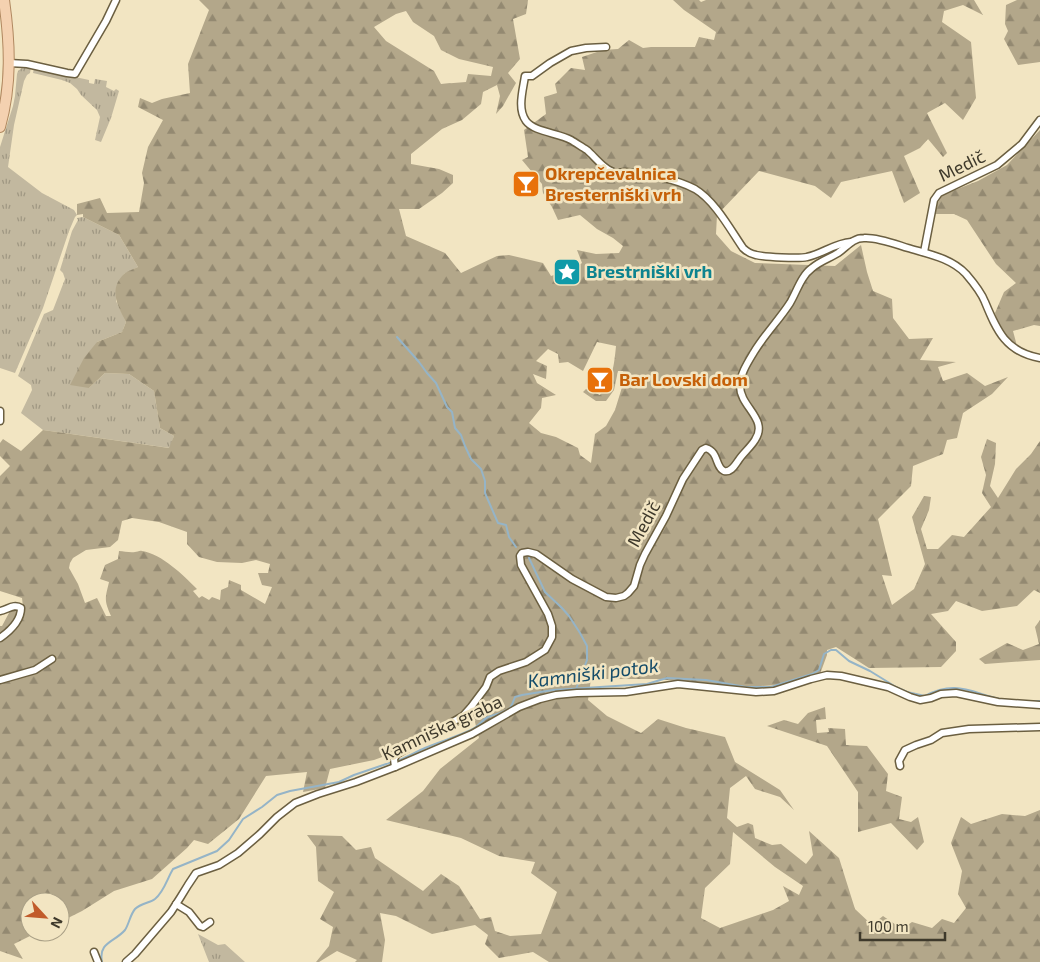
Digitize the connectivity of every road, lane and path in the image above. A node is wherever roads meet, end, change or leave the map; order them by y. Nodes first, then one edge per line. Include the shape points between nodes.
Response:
1 (4, 0) edge
2 (116, 0) edge
3 (606, 47) dead end
4 (9, 63) junction
5 (1040, 120) edge
6 (0, 127) edge
7 (850, 242) junction
8 (924, 252) junction
9 (1040, 358) edge
10 (0, 411) edge
11 (0, 421) edge
12 (0, 610) edge
13 (0, 638) edge
14 (52, 659) dead end
15 (0, 680) edge
16 (1040, 705) edge
17 (1040, 727) edge
18 (394, 763) junction
19 (900, 766) dead end
20 (176, 904) junction
21 (210, 922) dead end
22 (94, 952) dead end
23 (98, 962) edge
24 (126, 962) edge

1 - 4 main road
2 - 4 street via 75,74
3 - 7 street via 571,51 532,76 525,76 521,106 527,123 570,139 616,173 665,178 693,188 715,208 742,248 758,256 806,257
4 - 6 main road
5 - 8 street, Medič via 1022,144 997,165 939,193 934,200
7 - 8 street via 873,239
7 - 18 street, Medič via 803,278 743,372 741,394 759,423 755,440 729,471 722,469 712,451 702,450 682,479 631,590 619,598 606,597 536,554 522,553 521,565 552,626 552,637 546,650 526,662 498,671 462,716 397,754
8 - 9 street via 953,264 966,274 982,295 997,329 1008,343 1020,352
10 - 11 street
12 - 13 street via 15,606 21,608 13,627
14 - 15 street via 35,670
16 - 18 street, Kamniška graba via 998,702 956,693 920,700 888,687 827,675 774,691 678,684 626,692 577,693 540,699 472,734
17 - 19 street via 942,733 905,750
18 - 20 street, Kamniška graba via 356,782 295,803 238,853 196,873
20 - 21 street via 189,912 200,926
20 - 24 street, Kamniška graba
22 - 23 street

